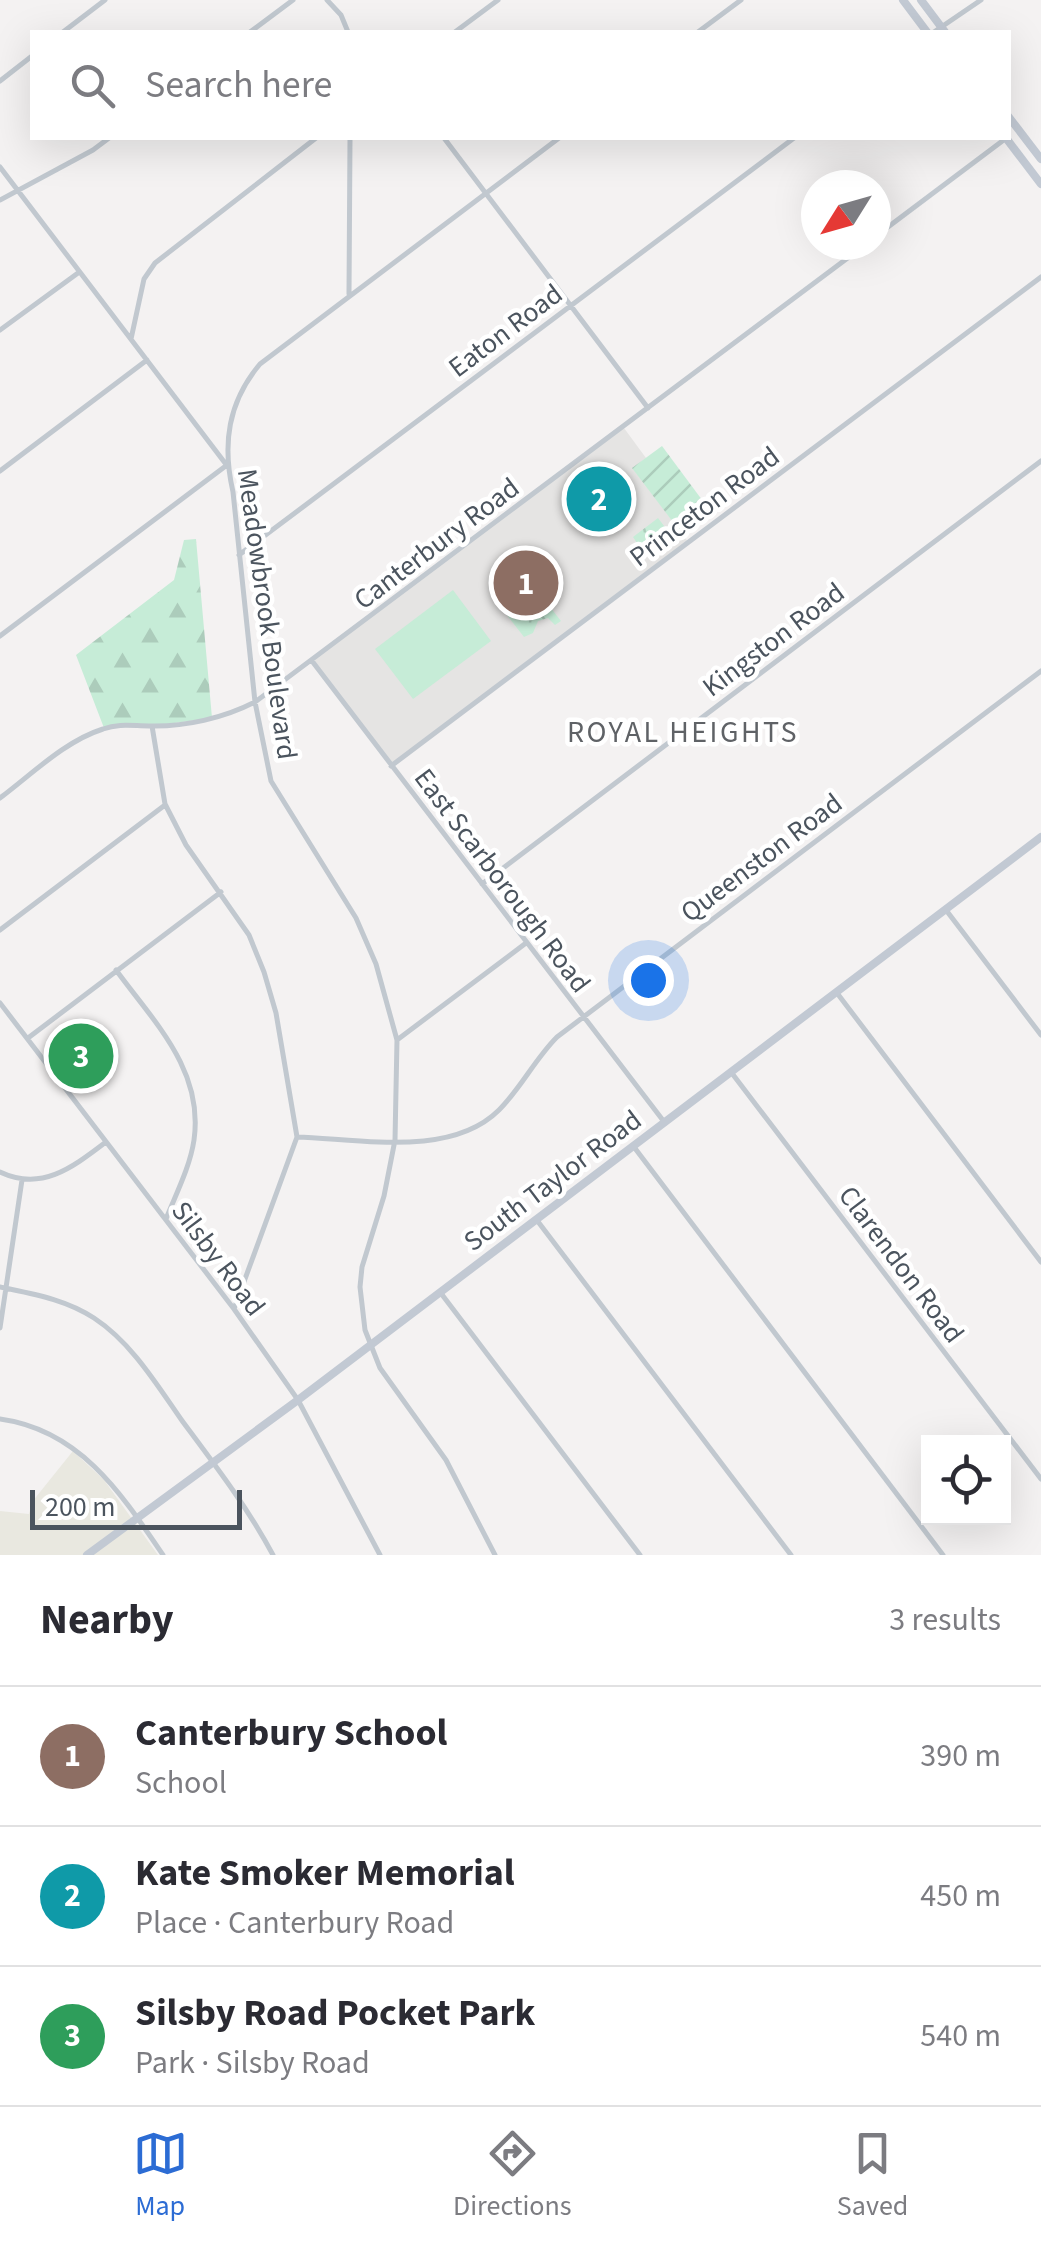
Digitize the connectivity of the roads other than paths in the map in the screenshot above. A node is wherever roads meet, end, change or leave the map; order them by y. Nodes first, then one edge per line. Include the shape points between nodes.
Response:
1 (105, 0) edge
2 (293, 0) edge
3 (326, 0) edge
4 (498, 0) edge
5 (741, 0) edge
6 (902, 0) edge
7 (921, 0) edge
8 (980, 0) edge
9 (66, 30) edge
10 (253, 30) edge
11 (347, 30) edge
12 (458, 30) edge
13 (701, 30) edge
14 (936, 30) edge
15 (936, 30) edge
16 (938, 30) edge
17 (30, 58) edge
18 (0, 81) edge
19 (1011, 120) edge
20 (1018, 129) junction
21 (1011, 134) edge
22 (106, 140) edge
23 (313, 140) edge
24 (350, 140) edge
25 (445, 140) edge
26 (556, 140) edge
27 (791, 140) edge
28 (1003, 140) edge
29 (1009, 140) edge
30 (1039, 156) edge
31 (1026, 164) junction
32 (0, 167) edge
33 (1041, 184) edge
34 (16, 189) junction
35 (485, 193) junction
36 (0, 200) edge
37 (891, 225) edge
38 (845, 260) edge
39 (79, 272) junction
40 (1041, 277) edge
41 (350, 294) junction
42 (572, 306) junction
43 (0, 330) edge
44 (131, 339) junction
45 (147, 360) junction
46 (648, 408) junction
47 (1041, 462) edge
48 (227, 465) junction
49 (0, 471) edge
50 (240, 554) junction
51 (0, 636) edge
52 (312, 661) junction
53 (1041, 671) edge
54 (255, 702) junction
55 (152, 726) junction
56 (391, 766) junction
57 (0, 798) edge
58 (166, 804) junction
59 (1041, 837) edge
60 (482, 884) junction
61 (221, 892) junction
62 (946, 910) junction
63 (0, 930) edge
64 (526, 943) junction
65 (116, 970) junction
66 (836, 992) junction
67 (0, 1002) edge
68 (583, 1018) junction
69 (1041, 1035) edge
70 (28, 1038) junction
71 (397, 1040) junction
72 (732, 1072) junction
73 (665, 1122) junction
74 (297, 1137) junction
75 (396, 1140) junction
76 (106, 1142) junction
77 (633, 1146) junction
78 (0, 1172) edge
79 (22, 1180) junction
80 (166, 1219) junction
81 (536, 1219) junction
82 (1041, 1262) edge
83 (3, 1288) edge
84 (440, 1292) junction
85 (234, 1309) junction
86 (0, 1328) edge
87 (370, 1345) junction
88 (298, 1400) junction
89 (0, 1419) edge
90 (214, 1463) junction
91 (1041, 1479) edge
92 (138, 1518) junction
93 (87, 1555) edge
94 (163, 1555) edge
95 (272, 1555) edge
96 (380, 1555) edge
97 (495, 1555) edge
98 (640, 1555) edge
99 (791, 1555) edge
100 (943, 1555) edge

1 - 9 street
2 - 10 street
3 - 11 street
4 - 12 street
5 - 13 street
6 - 14 main road
7 - 15 main road
8 - 16 street
17 - 18 street
19 - 20 main road
20 - 21 street
20 - 30 main road
22 - 34 street
23 - 44 street via 155,262 144,279
24 - 41 street
25 - 35 street
26 - 35 street, Meadowbrook Boulevard
27 - 42 street, Eaton Road
28 - 37 street
29 - 31 main road
30 - 31 main road
31 - 33 main road
32 - 34 street
34 - 36 street
34 - 39 street
35 - 41 street, Meadowbrook Boulevard
35 - 42 street
38 - 46 street, Canterbury Road
39 - 43 street
39 - 44 street
40 - 56 street, Princeton Road
41 - 48 street, Meadowbrook Boulevard via 254,371 232,410
42 - 46 street
42 - 50 street, Eaton Road
44 - 45 street
45 - 48 street
45 - 49 street
46 - 52 street, Canterbury Road
47 - 60 street, Kingston Road
48 - 50 street, Meadowbrook Boulevard
48 - 51 street
50 - 54 street, Meadowbrook Boulevard
52 - 54 street, Canterbury Road
52 - 56 street, East Scarborough Road
53 - 68 street, Queenston Road
54 - 55 street, Canterbury Road via 229,716
54 - 71 street, Meadowbrook Boulevard via 271,781 356,918
55 - 57 street, Canterbury Road via 126,724 78,739
55 - 58 street
56 - 60 street, East Scarborough Road
58 - 61 street
58 - 63 street
59 - 62 main road, South Taylor Road
60 - 64 street, East Scarborough Road
61 - 65 street
61 - 74 street via 264,972
62 - 66 main road, South Taylor Road
62 - 69 street
64 - 68 street, East Scarborough Road
64 - 71 street
65 - 70 street
65 - 80 street via 176,1050 194,1099 193,1142
66 - 72 main road, South Taylor Road
66 - 82 street
67 - 70 street, Silsby Road
68 - 73 street, East Scarborough Road
68 - 75 street, Queenston Road via 539,1056 481,1124 434,1142
70 - 76 street, Silsby Road
71 - 75 street, Meadowbrook Boulevard
72 - 73 main road, South Taylor Road
72 - 91 street, Clarendon Road
73 - 77 main road, South Taylor Road
74 - 75 street, Queenston Road
74 - 85 street
75 - 87 street, Meadowbrook Boulevard via 362,1267
76 - 79 street via 66,1172
76 - 80 street, Silsby Road
77 - 81 main road, South Taylor Road
77 - 100 street
78 - 79 street
79 - 83 street
80 - 85 street, Silsby Road
81 - 84 main road, South Taylor Road
81 - 99 street
83 - 86 street
83 - 90 street via 68,1304 113,1332
84 - 87 main road, South Taylor Road
84 - 98 street
85 - 88 street, Silsby Road
87 - 88 main road, South Taylor Road
87 - 97 street, Meadowbrook Boulevard via 446,1460
88 - 90 main road, South Taylor Road
88 - 96 street, Silsby Road
89 - 92 street via 74,1447
90 - 92 main road, South Taylor Road
90 - 95 street
92 - 93 main road, South Taylor Road
92 - 94 street

